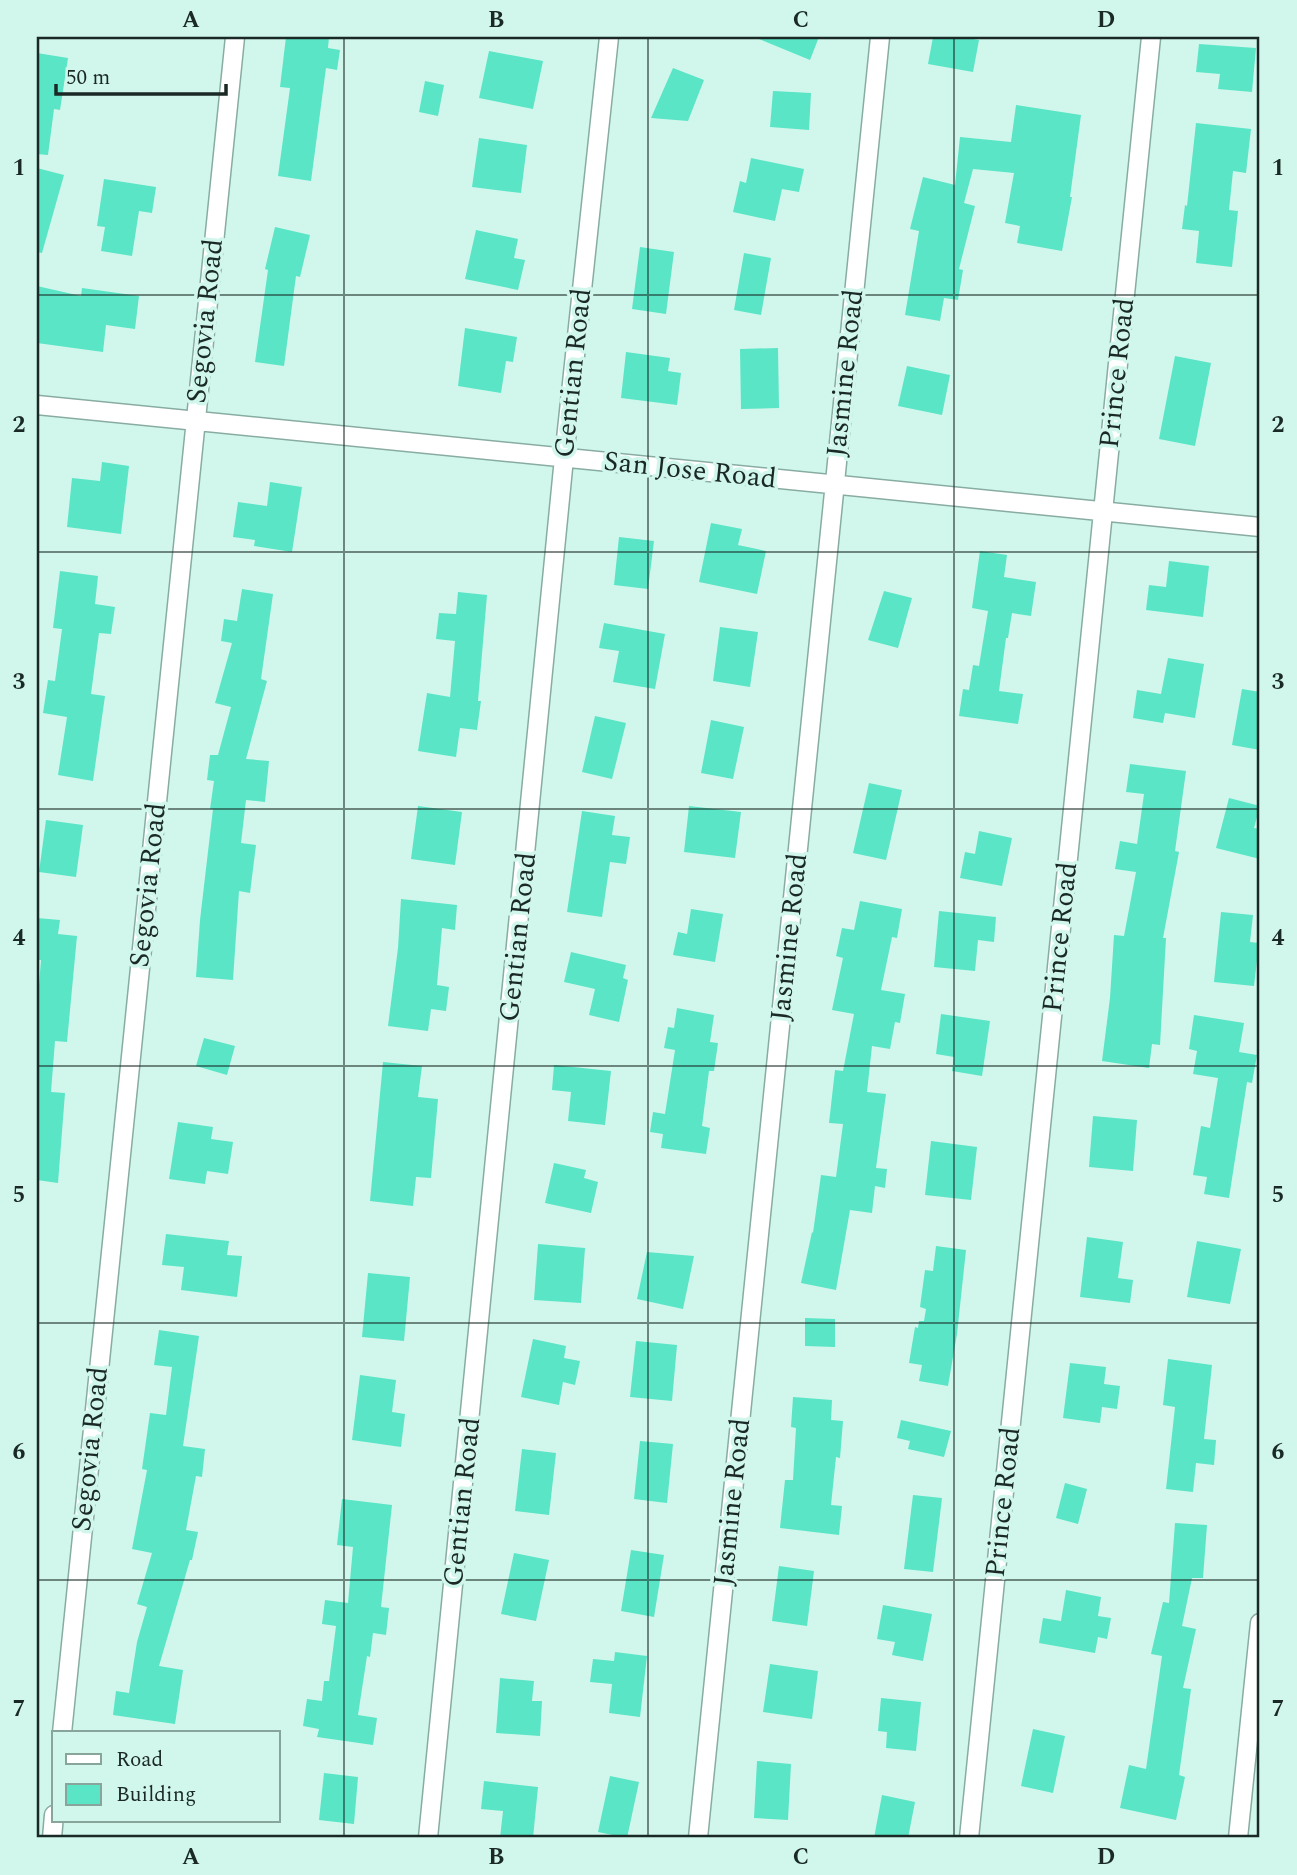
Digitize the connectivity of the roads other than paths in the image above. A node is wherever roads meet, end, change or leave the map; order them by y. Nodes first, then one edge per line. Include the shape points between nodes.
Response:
1 (235, 37) edge
2 (609, 37) edge
3 (880, 37) edge
4 (1151, 37) edge
5 (37, 405) edge
6 (194, 421) junction
7 (564, 457) junction
8 (834, 485) junction
9 (1102, 511) junction
10 (1260, 527) edge
11 (1260, 1623) edge
12 (62, 1731) edge
13 (428, 1838) edge
14 (698, 1838) edge
15 (969, 1838) edge
16 (1238, 1838) edge

1 - 6 street, Segovia Road
2 - 7 street, Gentian Road
3 - 8 street, Jasmine Road
4 - 9 street, Prince Road
5 - 6 street, San Jose Road
6 - 7 street, San Jose Road
6 - 12 street, Segovia Road
7 - 8 street, San Jose Road
7 - 13 street, Gentian Road
8 - 9 street, San Jose Road
8 - 14 street, Jasmine Road
9 - 10 street, San Jose Road
9 - 15 street, Prince Road
11 - 16 street

